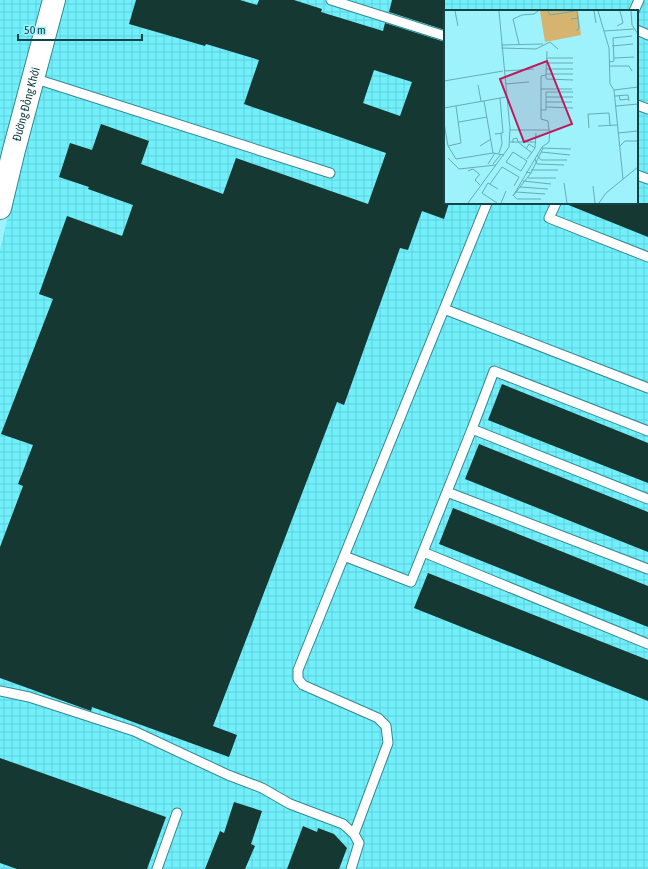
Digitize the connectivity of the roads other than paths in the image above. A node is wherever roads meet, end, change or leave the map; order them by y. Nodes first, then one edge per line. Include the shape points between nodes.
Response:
1 (54, 0) edge
2 (331, 0) edge
3 (639, 0) edge
4 (634, 10) edge
5 (638, 30) edge
6 (648, 34) edge
7 (444, 36) edge
8 (33, 78) junction
9 (638, 105) edge
10 (648, 109) edge
11 (330, 173) dead end
12 (638, 175) edge
13 (648, 180) edge
14 (487, 204) edge
15 (556, 204) edge
16 (0, 208) edge
17 (648, 257) edge
18 (444, 309) junction
19 (648, 388) edge
20 (472, 429) junction
21 (648, 431) edge
22 (447, 492) junction
23 (648, 499) edge
24 (422, 552) junction
25 (344, 556) junction
26 (648, 569) edge
27 (648, 644) edge
28 (0, 690) edge
29 (177, 813) dead end
30 (354, 834) junction
31 (157, 869) edge
32 (351, 869) edge

1 - 8 main road, Đường Đồng Khởi
2 - 7 lane
3 - 4 lane
5 - 6 lane
8 - 11 lane
8 - 16 main road, Đường Đồng Khởi via 10,149
9 - 10 lane
12 - 13 lane
14 - 18 lane
15 - 17 lane via 549,218
18 - 19 lane
18 - 25 lane
20 - 21 lane via 494,371
20 - 22 lane
20 - 23 lane
22 - 24 lane
22 - 26 lane
24 - 25 lane via 411,582
24 - 27 lane
25 - 30 lane via 298,670 298,679 303,685 378,718 386,726 388,743
28 - 30 lane via 134,731 262,788 290,804 343,824
29 - 31 lane
30 - 32 lane via 359,843

